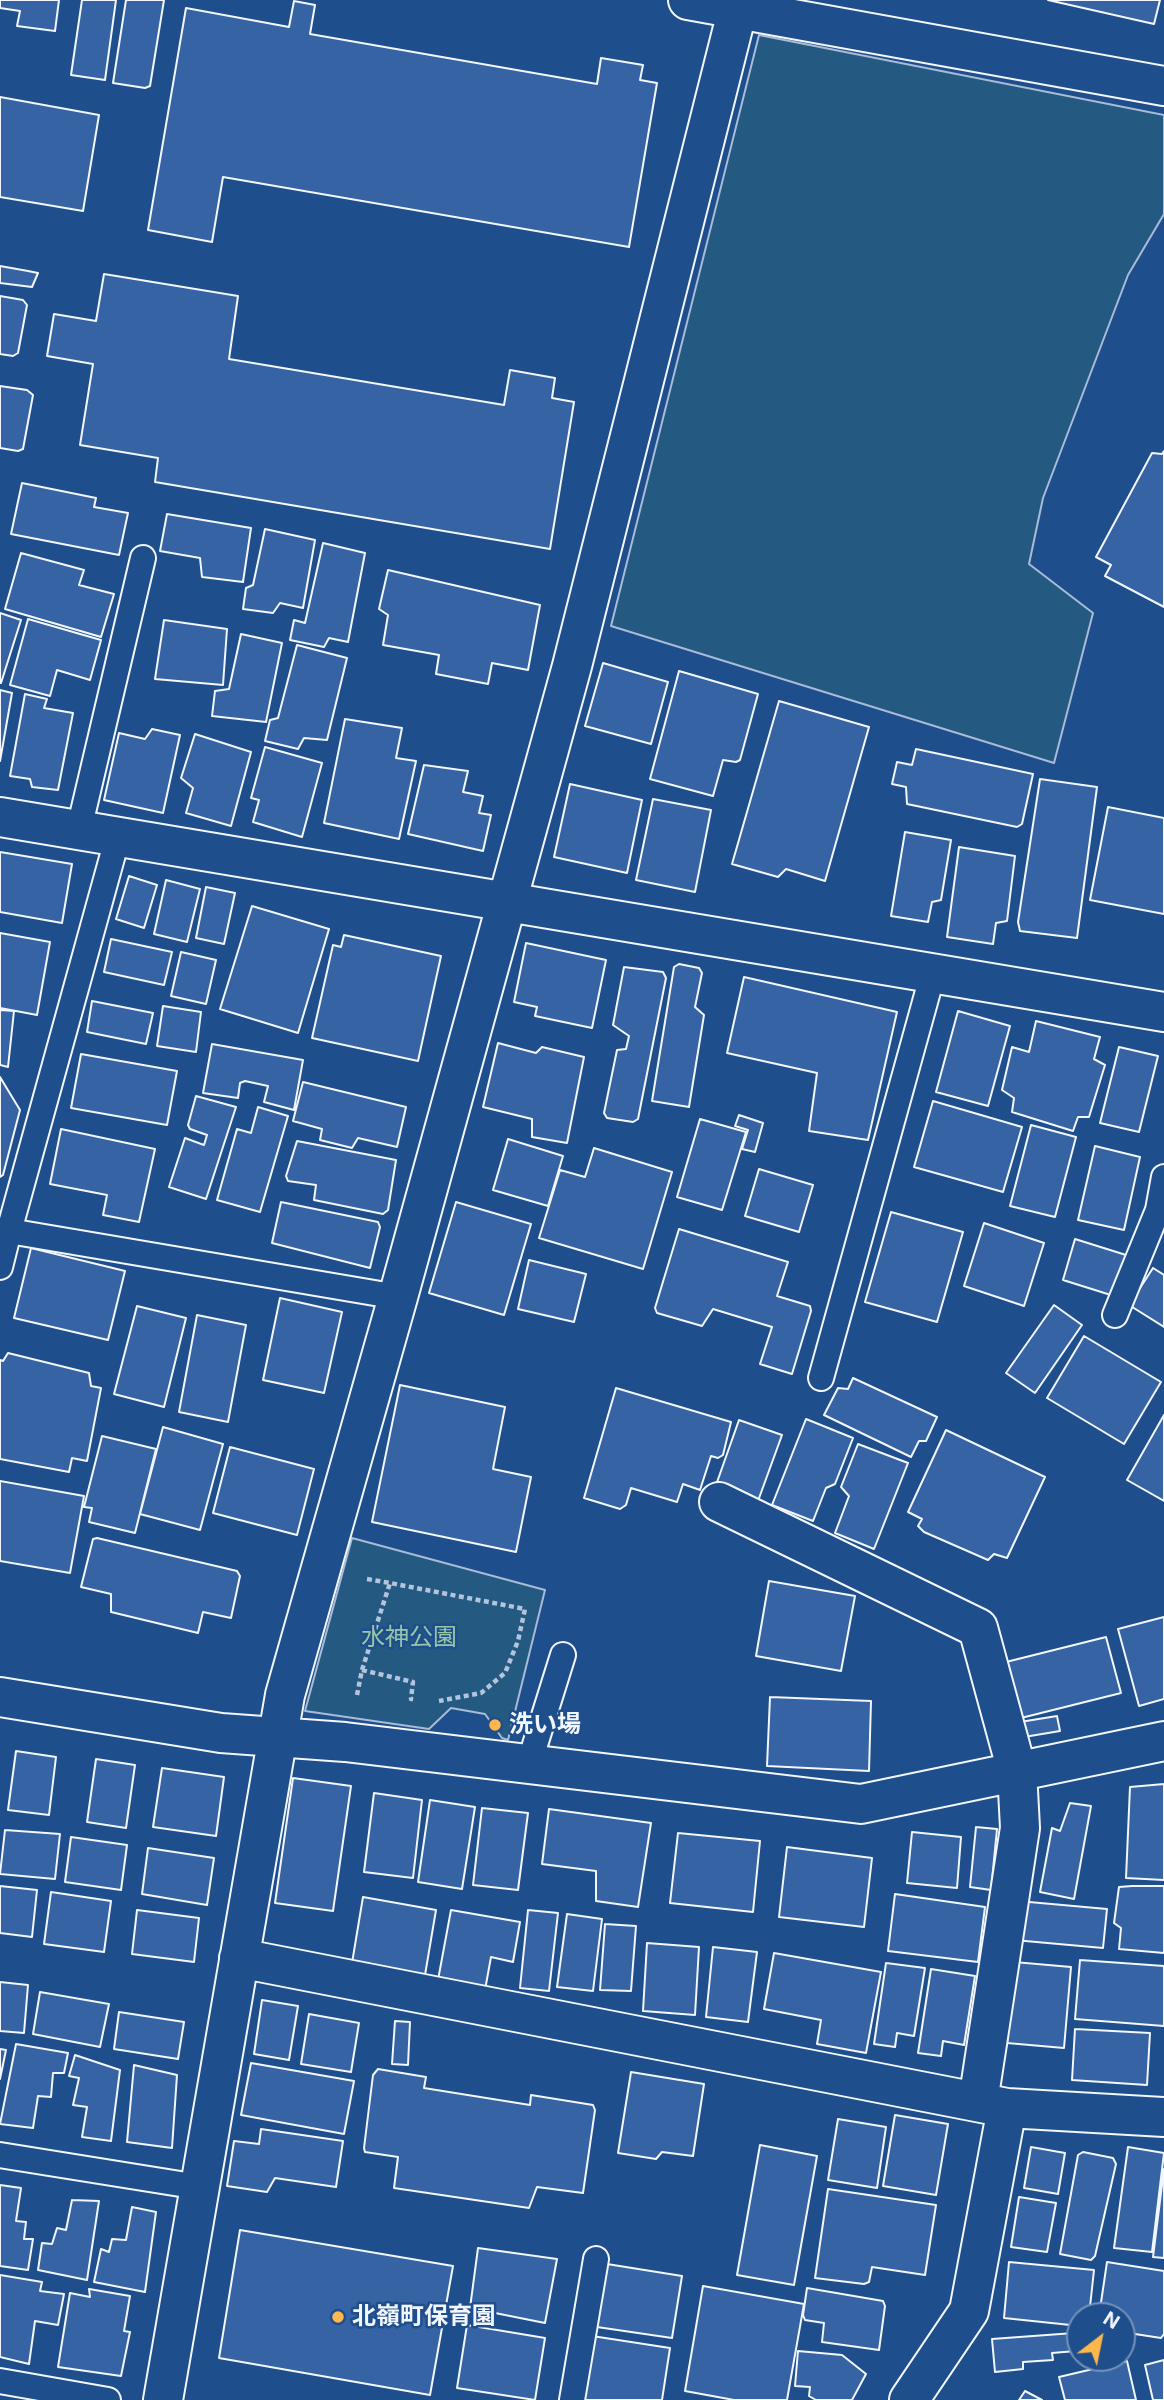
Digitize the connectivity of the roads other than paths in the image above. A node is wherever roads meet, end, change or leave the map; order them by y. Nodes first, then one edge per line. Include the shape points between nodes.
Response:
1 (688, 0) edge
2 (739, 4) edge
3 (1164, 86) edge
4 (143, 558) dead end
5 (0, 817) edge
6 (79, 830) junction
7 (118, 836) junction
8 (508, 902) junction
9 (933, 973) junction
10 (1164, 1012) edge
11 (1164, 1177) edge
12 (5, 1231) edge
13 (0, 1268) edge
14 (398, 1297) junction
15 (1115, 1315) dead end
16 (821, 1378) dead end
17 (719, 1502) dead end
18 (563, 1655) dead end
19 (0, 1697) edge
20 (278, 1736) junction
21 (1164, 1741) edge
22 (529, 1764) junction
23 (1017, 1771) junction
24 (239, 1958) junction
25 (993, 2105) junction
26 (1164, 2117) edge
27 (0, 2155) edge
28 (199, 2187) junction
29 (596, 2259) dead end
30 (0, 2381) edge
31 (108, 2400) edge
32 (163, 2400) edge
33 (572, 2400) edge
34 (909, 2400) edge

1 - 2 street
2 - 3 street
2 - 8 street
4 - 6 lane
5 - 6 street
6 - 7 street
7 - 8 street
7 - 12 lane
8 - 9 street
8 - 14 street
9 - 10 street
9 - 16 lane
11 - 15 lane via 1158,1210
12 - 13 lane
12 - 14 lane
14 - 20 street via 285,1695
17 - 23 street via 978,1628
18 - 22 lane
19 - 20 street via 221,1733
20 - 22 street
20 - 24 street
21 - 23 street
22 - 23 street via 861,1804
23 - 25 street via 1020,1828
24 - 25 street
24 - 28 street
25 - 26 street
25 - 34 street via 969,2311
27 - 28 lane
28 - 32 street
29 - 33 lane
30 - 31 lane

